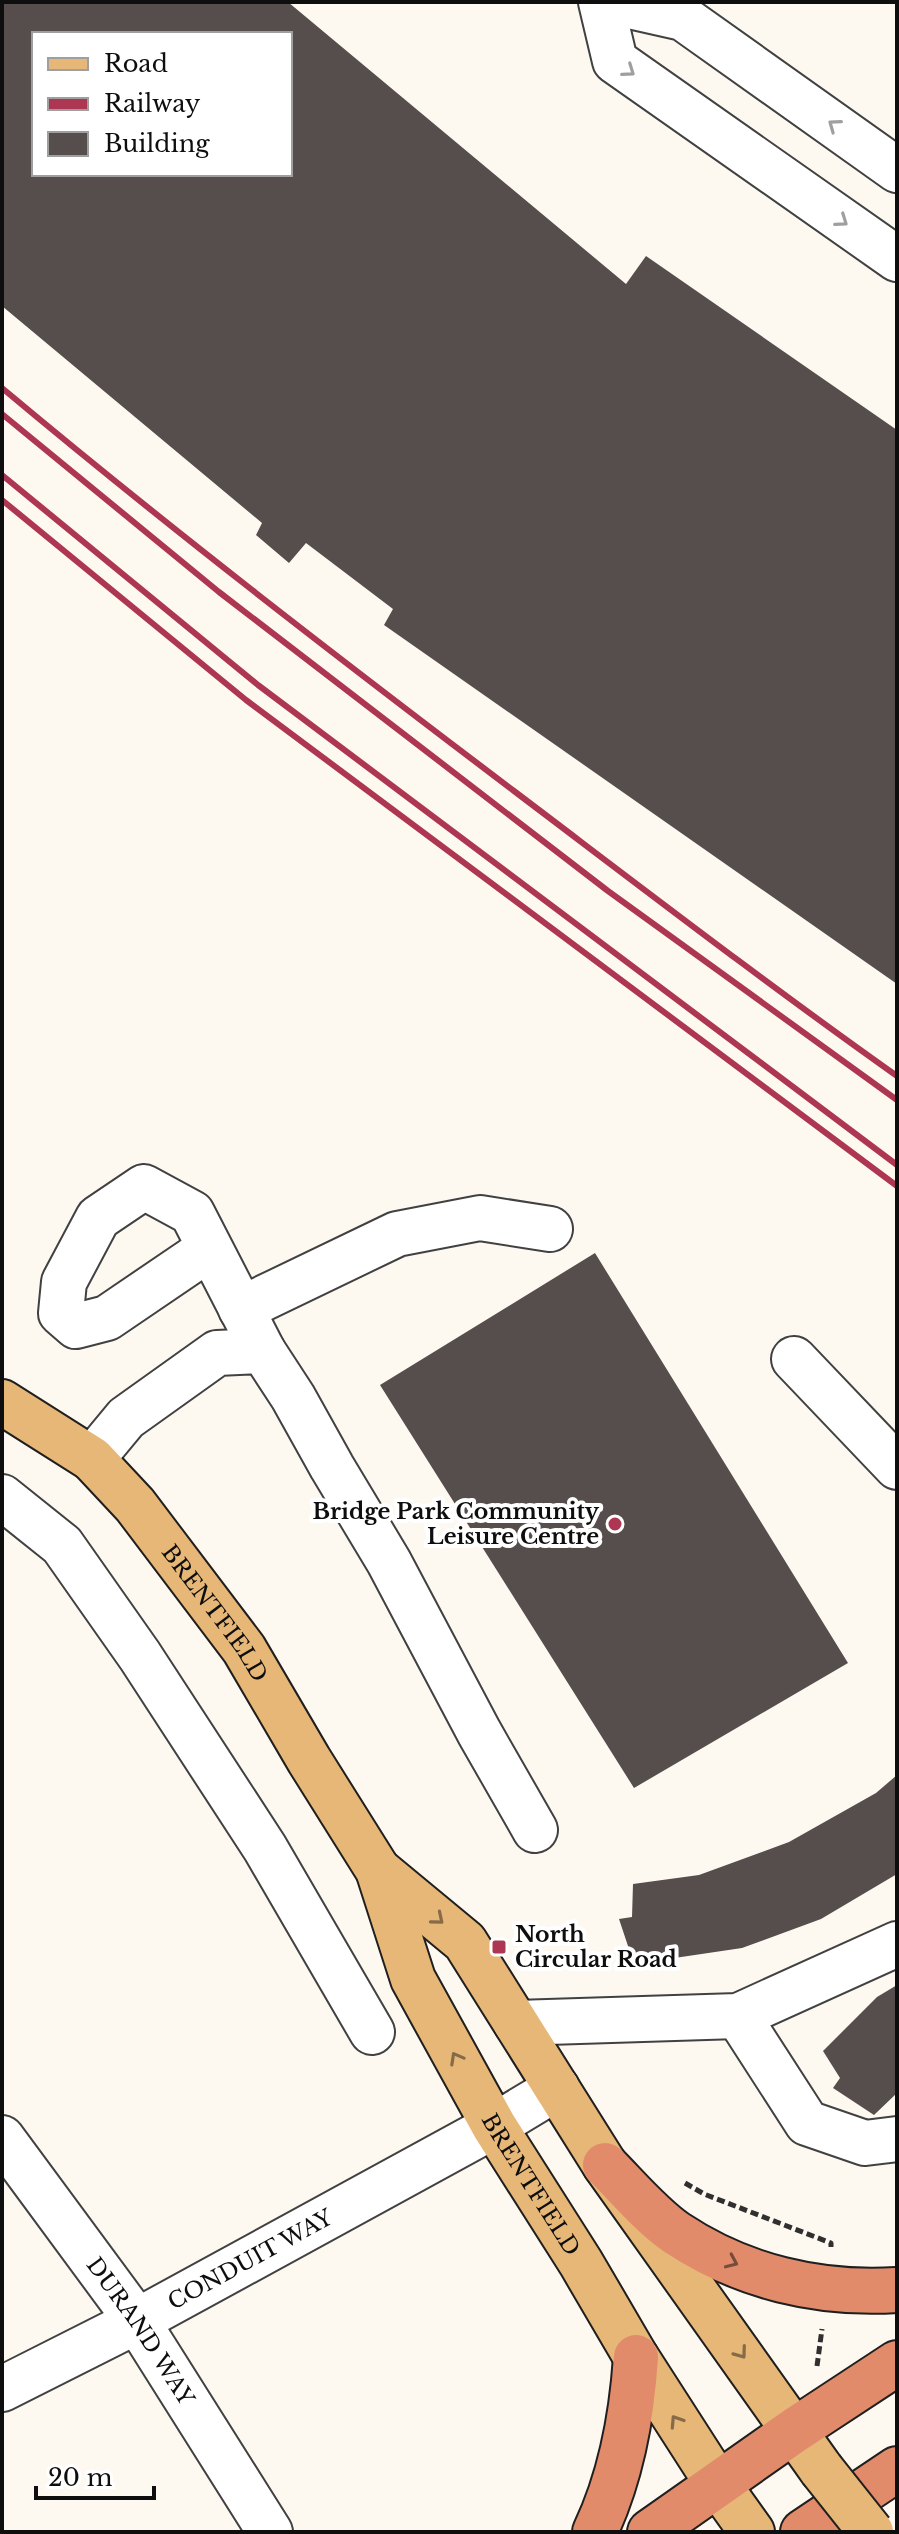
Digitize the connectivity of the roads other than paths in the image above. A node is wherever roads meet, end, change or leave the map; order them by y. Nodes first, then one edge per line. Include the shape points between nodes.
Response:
1 (601, 2) edge
2 (612, 2) edge
3 (897, 170) edge
4 (897, 259) edge
5 (550, 1229) dead end
6 (210, 1248) dead end
7 (241, 1309) junction
8 (263, 1351) junction
9 (794, 1359) dead end
10 (2, 1402) edge
11 (92, 1459) junction
12 (897, 1467) edge
13 (2, 1497) edge
14 (535, 1830) dead end
15 (378, 1870) junction
16 (897, 1944) edge
17 (738, 2016) junction
18 (516, 2023) junction
19 (372, 2032) dead end
20 (557, 2088) junction
21 (494, 2126) junction
22 (2, 2138) edge
23 (897, 2139) edge
24 (605, 2165) junction
25 (897, 2290) edge
26 (137, 2321) junction
27 (636, 2357) junction
28 (897, 2363) edge
29 (2, 2389) edge
30 (795, 2430) junction
31 (897, 2469) edge
32 (717, 2483) junction
33 (748, 2526) edge
34 (270, 2532) edge
35 (595, 2532) edge
36 (650, 2532) edge
37 (803, 2532) edge
38 (871, 2532) edge

1 -> 4 street via 615,61
3 -> 2 street via 683,18
5 - 7 street via 480,1218 397,1234
6 - 7 street
7 - 8 street
8 - 11 street via 217,1353 126,1418
8 - 14 street via 389,1562
9 - 12 street
10 - 11 main road, BRENTFIELD
11 - 15 main road, BRENTFIELD via 135,1505 244,1649
13 - 19 street via 62,1545 140,1656 265,1848
15 -> 18 main road, BRENTFIELD via 465,1942
21 -> 15 main road, BRENTFIELD via 413,1979
16 - 17 street
17 - 18 street
17 - 23 street via 807,2123 865,2143
18 - 20 main road, BRENTFIELD
20 - 21 street, CONDUIT WAY
20 - 24 main road, BRENTFIELD
21 - 26 street, CONDUIT WAY
21 - 27 main road, BRENTFIELD
22 - 26 street, DURAND WAY
24 -> 25 highway via 674,2232 734,2264 812,2288
24 -> 30 main road, BRENTFIELD
26 - 29 street, CONDUIT WAY
26 - 34 street, DURAND WAY
32 -> 27 main road, BRENTFIELD
27 - 35 highway via 621,2459
28 - 30 highway
30 - 32 highway
30 - 38 main road, BRENTFIELD, bridge
31 - 37 highway
32 - 33 main road, BRENTFIELD
32 - 36 highway

